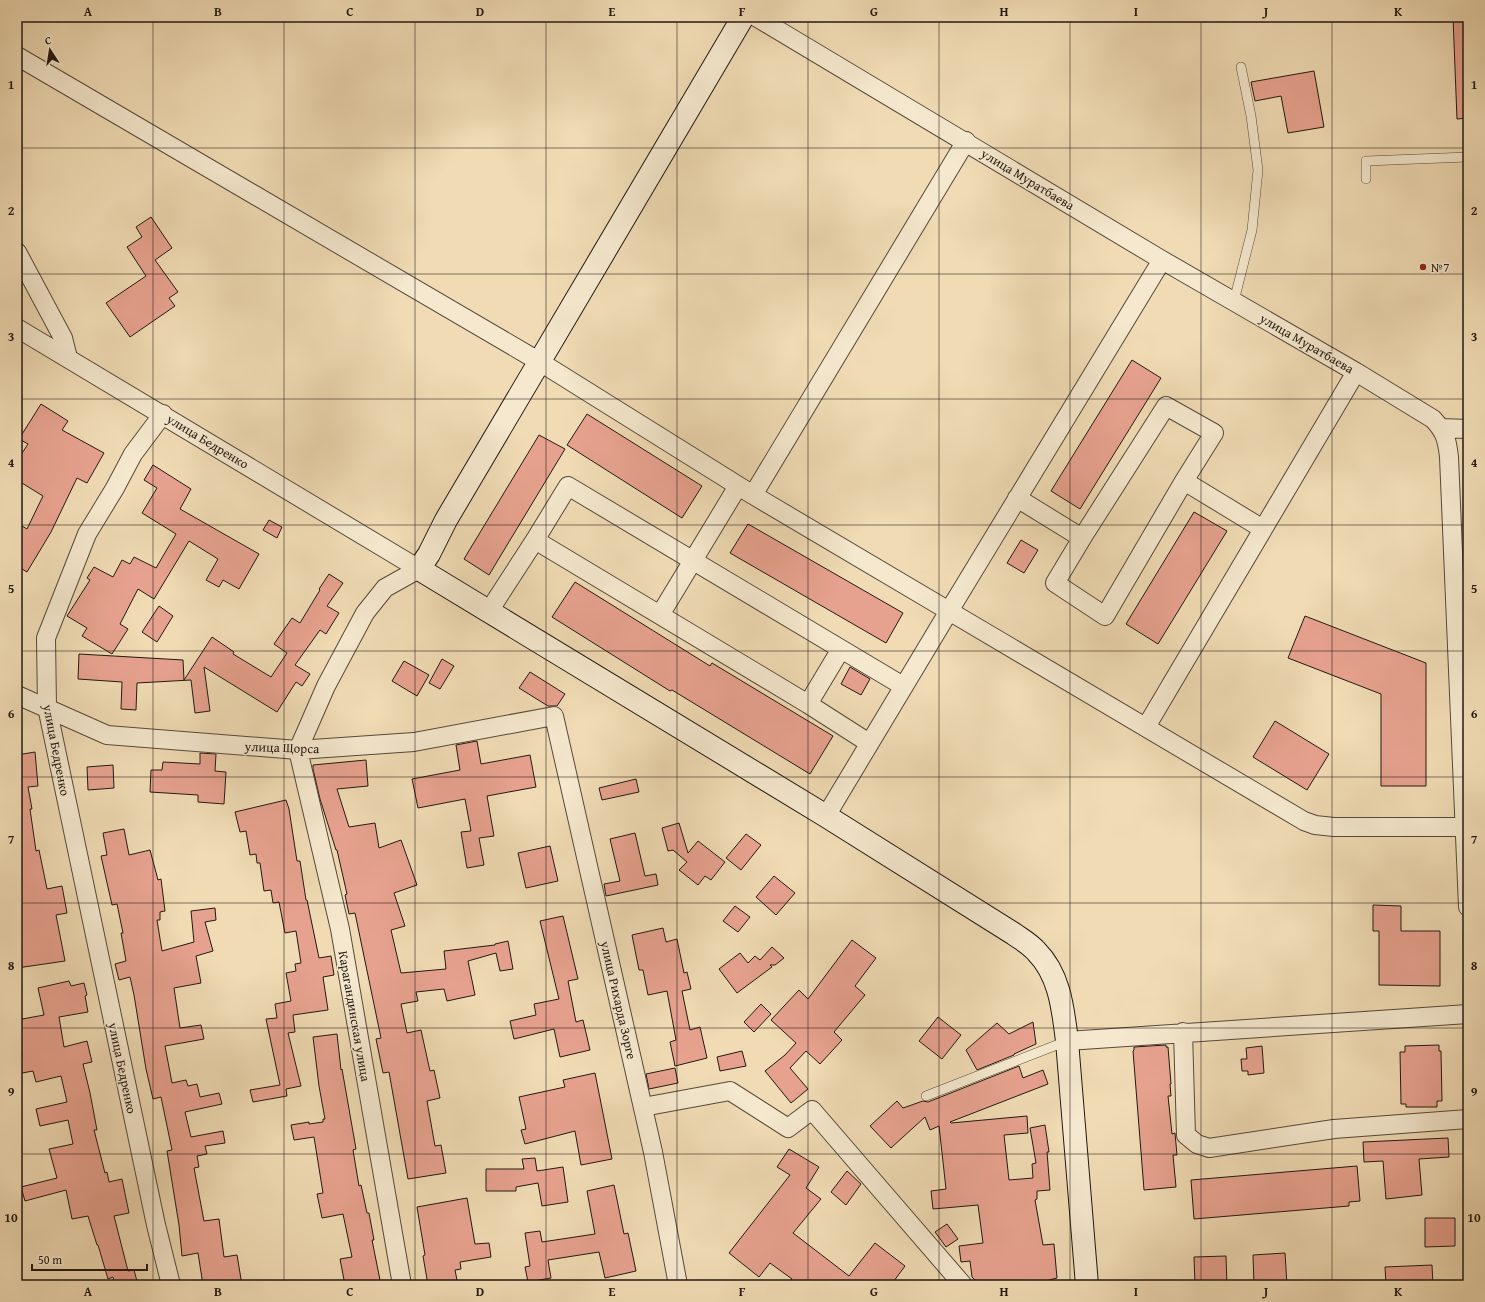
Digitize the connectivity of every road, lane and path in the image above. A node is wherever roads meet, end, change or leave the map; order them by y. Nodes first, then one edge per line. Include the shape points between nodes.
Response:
1 (744, 17) edge
2 (756, 17) edge
3 (17, 56) edge
4 (1241, 68) dead end
5 (966, 141) junction
6 (1468, 157) edge
7 (1366, 180) dead end
8 (17, 252) edge
9 (1162, 260) junction
10 (1234, 301) junction
11 (17, 328) edge
12 (68, 358) junction
13 (540, 362) junction
14 (1356, 372) junction
15 (163, 414) junction
16 (1441, 428) junction
17 (1468, 429) edge
18 (1184, 481) junction
19 (738, 486) junction
20 (753, 495) junction
21 (1017, 498) junction
22 (1263, 529) junction
23 (1082, 538) junction
24 (535, 540) junction
25 (692, 561) junction
26 (419, 569) junction
27 (949, 610) junction
28 (489, 611) junction
29 (660, 615) junction
30 (841, 649) junction
31 (903, 686) junction
32 (17, 695) edge
33 (808, 704) junction
34 (47, 707) junction
35 (554, 716) joint
36 (1146, 727) junction
37 (869, 743) junction
38 (298, 750) junction
39 (826, 816) junction
40 (1465, 827) junction
41 (1467, 849) edge
42 (1468, 907) edge
43 (1468, 1014) edge
44 (1182, 1032) junction
45 (1067, 1041) junction
46 (926, 1096) dead end
47 (643, 1107) junction
48 (1468, 1119) edge
49 (171, 1285) edge
50 (402, 1285) edge
51 (678, 1285) edge
52 (963, 1285) edge
53 (1087, 1285) edge

1 - 13 street
2 - 5 street, улица Муратбаева
3 - 13 street
4 - 10 lane via 1258,170 1252,230
5 - 9 street, улица Муратбаева
5 - 20 street
6 - 7 lane via 1366,162
8 - 12 street via 63,338
9 - 10 street, улица Муратбаева
9 - 21 street
10 - 14 street, улица Муратбаева
11 - 12 street
12 - 15 street
13 - 19 street
13 - 26 street
14 - 16 street, улица Муратбаева via 1433,419
14 - 22 street
15 - 26 street, улица Бедренко
15 - 34 street, улица Бедренко via 133,454 87,534 46,638
16 - 17 street
16 - 40 street, улица Муратбаева via 1446,436 1449,457
18 - 22 street
18 - 23 street via 1105,616 1056,583
18 - 23 street via 1214,433 1166,406
19 - 20 street
19 - 25 street
20 - 27 street
21 - 23 street
21 - 27 street
22 - 36 street
24 - 25 street via 568,486
24 - 28 street
24 - 29 street
25 - 29 street
25 - 30 street
26 - 28 street
26 - 38 street via 385,588 365,613 326,686
27 - 31 street
27 - 36 street
28 - 39 street
29 - 33 street
30 - 31 street
30 - 33 street
31 - 37 street
32 - 34 street, улица Щорса
33 - 37 street
34 - 38 street, улица Щорса via 107,735
34 - 49 street, улица Бедренко via 156,1225
35 - 38 street, улица Щорса via 414,742
35 - 47 street, улица Рихарда Зорге
36 - 40 street via 1310,824 1334,828
37 - 39 street
38 - 50 street, Карагандинская улица via 340,929
39 - 45 street via 1036,950 1049,968 1058,988
40 - 41 street, улица Муратбаева
41 - 42 street, улица Муратбаева
43 - 44 street
44 - 45 street
44 - 48 street via 1186,1135 1197,1144 1209,1148 1334,1129
45 - 46 lane
45 - 53 street
47 - 51 street, улица Рихарда Зорге via 654,1152
47 - 52 street via 730,1091 788,1128 812,1110

